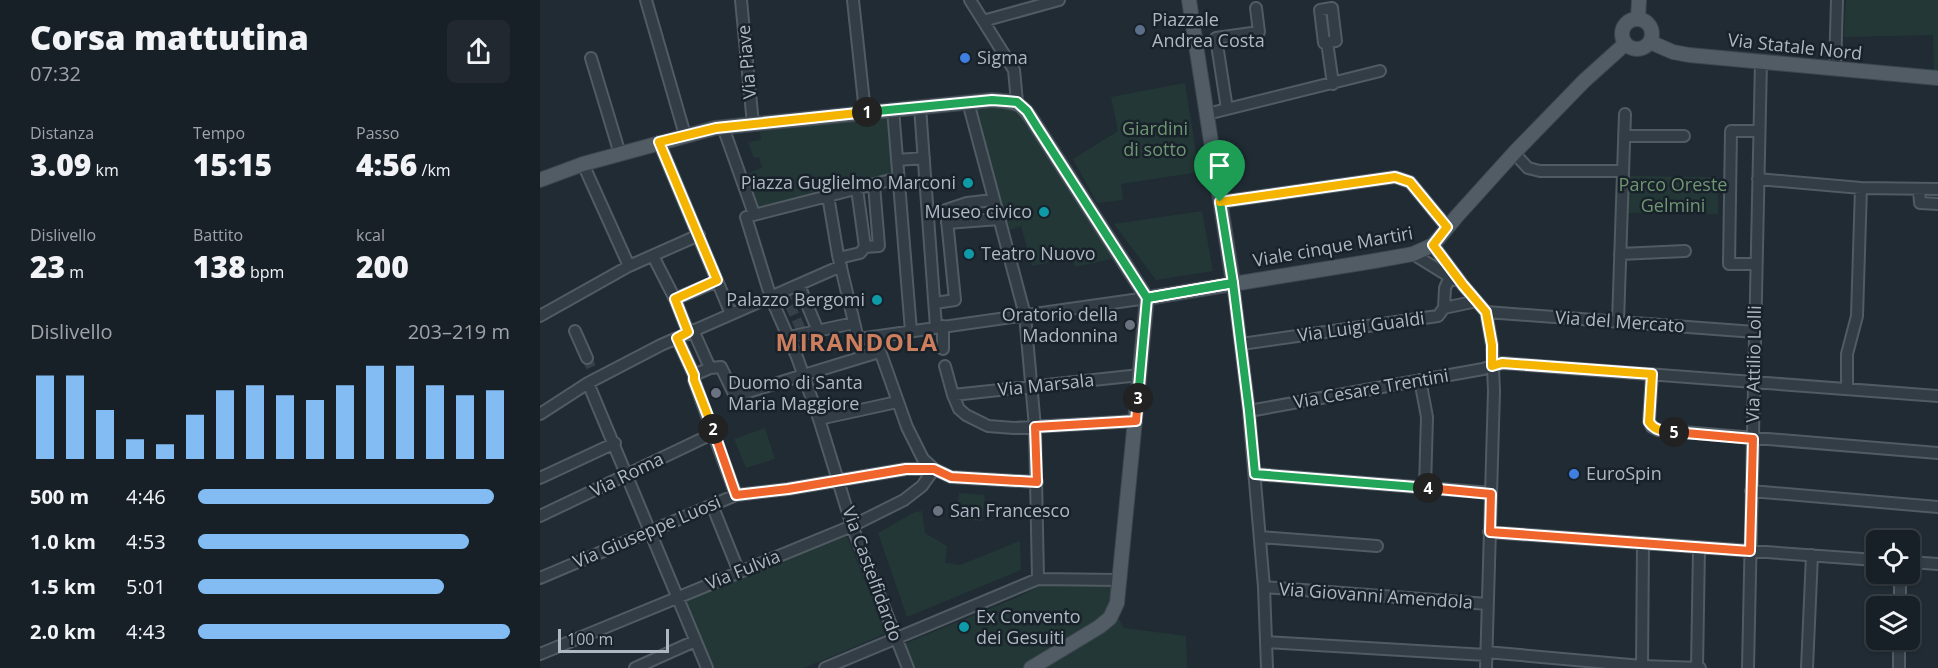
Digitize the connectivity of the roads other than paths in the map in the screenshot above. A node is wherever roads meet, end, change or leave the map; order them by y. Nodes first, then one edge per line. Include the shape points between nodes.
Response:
1 (646, 0) edge
2 (741, 0) edge
3 (853, 0) edge
4 (970, 0) edge
5 (1059, 0) edge
6 (1189, 0) edge
7 (1639, 0) edge
8 (1837, 0) edge
9 (1256, 8) dead end
10 (1638, 19) junction
11 (983, 21) junction
12 (1327, 42) dead end
13 (1650, 42) junction
14 (1625, 44) junction
15 (591, 58) dead end
16 (1761, 61) junction
17 (1835, 69) junction
18 (1380, 71) dead end
19 (1938, 78) edge
20 (1333, 84) junction
21 (968, 102) junction
22 (1017, 102) junction
23 (920, 107) junction
24 (893, 109) junction
25 (1227, 109) junction
26 (865, 112) junction
27 (1207, 114) junction
28 (1625, 114) dead end
29 (753, 124) junction
30 (723, 127) junction
31 (1759, 131) junction
32 (686, 135) junction
33 (1624, 136) junction
34 (1684, 136) dead end
35 (659, 142) junction
36 (1515, 153) junction
37 (620, 154) junction
38 (924, 158) junction
39 (897, 160) junction
40 (583, 164) junction
41 (1623, 171) junction
42 (898, 178) junction
43 (1758, 179) junction
44 (540, 180) edge
45 (874, 184) junction
46 (1861, 188) junction
47 (857, 189) junction
48 (1919, 189) junction
49 (1938, 189) edge
50 (828, 196) junction
51 (993, 200) junction
52 (1220, 202) junction
53 (1938, 204) edge
54 (754, 214) junction
55 (999, 219) junction
56 (947, 223) junction
57 (1447, 227) junction
58 (699, 236) junction
59 (1433, 245) junction
60 (865, 248) junction
61 (1685, 251) dead end
62 (1413, 254) junction
63 (1620, 254) junction
64 (653, 256) junction
65 (840, 262) junction
66 (1756, 264) junction
67 (629, 266) junction
68 (1450, 277) junction
69 (717, 280) junction
70 (1233, 283) junction
71 (799, 285) junction
72 (1463, 285) junction
73 (771, 298) junction
74 (1147, 298) junction
75 (675, 299) junction
76 (1477, 301) junction
77 (934, 303) junction
78 (1444, 308) junction
79 (1486, 312) junction
80 (732, 314) junction
81 (1025, 315) junction
82 (540, 316) edge
83 (1618, 322) junction
84 (854, 323) junction
85 (940, 327) junction
86 (575, 331) dead end
87 (691, 331) junction
88 (818, 331) junction
89 (911, 331) junction
90 (1755, 332) junction
91 (875, 337) junction
92 (677, 338) junction
93 (789, 338) junction
94 (1241, 344) junction
95 (943, 349) dead end
96 (879, 352) junction
97 (587, 358) tunnel mouth
98 (945, 366) dead end
99 (1492, 366) junction
100 (710, 368) junction
101 (1652, 374) junction
102 (694, 375) junction
103 (1140, 375) junction
104 (804, 376) junction
105 (592, 378) junction
106 (1420, 380) junction
107 (1753, 382) junction
108 (1032, 387) junction
109 (1847, 389) junction
110 (953, 395) junction
111 (1938, 396) edge
112 (897, 402) junction
113 (1249, 411) junction
114 (540, 414) edge
115 (819, 419) junction
116 (1136, 421) junction
117 (1035, 427) junction
118 (714, 433) junction
119 (1753, 439) junction
120 (615, 443) junction
121 (1938, 453) edge
122 (934, 469) junction
123 (1255, 474) junction
124 (627, 475) junction
125 (540, 478) edge
126 (838, 480) junction
127 (1037, 482) junction
128 (1425, 488) junction
129 (1751, 491) junction
130 (1491, 494) junction
131 (736, 495) junction
132 (712, 505) junction
133 (1938, 507) edge
134 (540, 516) edge
135 (852, 526) junction
136 (649, 531) junction
137 (1490, 532) junction
138 (1260, 537) junction
139 (1643, 543) junction
140 (1377, 546) dead end
141 (1699, 547) junction
142 (1750, 551) junction
143 (1812, 555) junction
144 (1866, 559) edge
145 (1920, 563) edge
146 (1938, 564) edge
147 (739, 572) junction
148 (540, 578) edge
149 (1038, 579) junction
150 (1120, 580) junction
151 (1264, 587) junction
152 (677, 597) junction
153 (1488, 604) junction
154 (895, 639) junction
155 (695, 641) junction
156 (1266, 642) junction
157 (1899, 650) edge
158 (1486, 653) junction
159 (540, 654) edge
160 (1642, 667) edge
161 (635, 668) edge
162 (707, 668) edge
163 (825, 668) edge
164 (908, 668) edge
165 (1031, 668) edge
166 (1267, 668) edge
167 (1486, 668) edge
168 (1698, 668) edge
169 (1748, 668) edge
170 (1807, 668) edge
171 (1899, 668) edge

1 - 32 street
2 - 29 street, Via Piave
3 - 26 street
4 - 11 street
5 - 11 street
6 - 27 main road
7 - 10 main road
8 - 17 street
9 - 25 street via 1259,32 1216,38
10 - 13 main road via 1650,27
10 - 14 main road via 1628,21 1622,30
11 - 22 street via 1014,70
12 - 20 street
13 - 14 main road via 1640,49
13 - 16 main road, Via Statale Nord via 1689,55
14 - 36 main road
15 - 37 street
16 - 17 main road, Via Statale Nord
16 - 31 street, Via Attilio Lolli
17 - 19 main road, Via Statale Nord
18 - 20 street
20 - 25 street
21 - 22 main road
21 - 23 main road
21 - 51 street
22 - 74 main road via 1027,111
23 - 24 main road
23 - 38 street
24 - 26 main road
24 - 39 street
25 - 27 street
26 - 29 main road
27 - 52 main road
28 - 33 street
29 - 30 main road
30 - 32 main road
30 - 54 street
31 - 43 street, Via Attilio Lolli
31 - 66 street via 1731,131 1729,264
32 - 35 main road
33 - 34 street
33 - 41 street
35 - 37 main road
35 - 58 street
36 - 41 street via 1528,168 1540,171
36 - 57 main road
37 - 40 main road
38 - 39 street
38 - 77 street
39 - 42 street
40 - 44 main road
40 - 67 street
41 - 63 street
42 - 45 street
42 - 89 street
43 - 46 street
43 - 66 street, Via Attilio Lolli
45 - 47 street
45 - 60 street via 879,246
46 - 48 street
46 - 109 street via 1857,316 1847,354
47 - 50 street
47 - 60 street
48 - 49 street
48 - 53 street via 1920,203
50 - 54 street
50 - 65 street
51 - 55 street
51 - 56 street via 945,210
52 - 57 street via 1395,177 1410,182
52 - 70 main road
54 - 73 street, Via Castelfidardo via 746,218
55 - 56 street
55 - 81 street
56 - 77 street via 954,300
57 - 59 main road, Viale cinque Martiri
58 - 64 street
58 - 69 street
59 - 62 main road, Viale cinque Martiri
59 - 72 street
60 - 65 street
61 - 63 street
62 - 68 street
62 - 70 main road, Viale cinque Martiri
63 - 83 street
64 - 67 street
64 - 75 street
65 - 71 street
65 - 84 street
66 - 90 street, Via Attilio Lolli
67 - 82 street
68 - 72 street
68 - 78 street
69 - 75 street
69 - 80 street
70 - 74 main road, Viale cinque Martiri
70 - 94 street
71 - 73 street
71 - 88 street
72 - 76 street
73 - 80 street
73 - 93 street, Via Castelfidardo
74 - 81 street
74 - 103 main road
75 - 87 street
76 - 78 street, Via Luigi Gualdi
76 - 79 street
77 - 85 street
78 - 94 street, Via Luigi Gualdi via 1438,316
79 - 83 street, Via del Mercato
79 - 99 street
80 - 87 street
81 - 85 street
81 - 108 street
83 - 90 street, Via del Mercato
84 - 88 street
84 - 91 street via 858,339
85 - 89 street
85 - 95 street
86 - 97 street
87 - 92 street
87 - 100 street
88 - 93 street
89 - 91 street
90 - 107 street, Via Attilio Lolli
91 - 96 street
92 - 102 street
92 - 105 street
93 - 104 street, Via Castelfidardo
94 - 113 street
96 - 104 street
96 - 112 street
98 - 110 street
99 - 101 street, Via Cesare Trentini via 1502,363
99 - 106 street, Via Cesare Trentini
99 - 130 street
100 - 102 street
100 - 104 street via 721,367 735,396
101 - 107 street, Via Cesare Trentini
101 - 119 street via 1652,427
102 - 118 street
103 - 108 street, Via Marsala
103 - 116 main road
104 - 115 street, Via Castelfidardo
105 - 114 street
105 - 120 street
106 - 113 street, Via Cesare Trentini
106 - 128 street via 1427,417
107 - 109 street, Via Cesare Trentini
107 - 119 street, Via Attilio Lolli
108 - 110 street, Via Marsala
108 - 117 street
109 - 111 street, Via Cesare Trentini
110 - 117 street via 959,409 988,426
112 - 115 street
112 - 122 street via 923,459
113 - 123 street
115 - 126 street, Via Castelfidardo
116 - 117 street
116 - 150 main road
117 - 127 street
118 - 124 street, Via Roma
118 - 131 street
119 - 121 street
119 - 129 street, Via Attilio Lolli
120 - 124 street
120 - 125 street
122 - 126 street, Via Giuseppe Luosi via 906,469
122 - 127 street, Via Giuseppe Luosi via 951,477
122 - 135 street, Via Fulvia via 904,501
123 - 128 street
123 - 138 street
124 - 134 street, Via Roma
124 - 136 street
126 - 131 street, Via Giuseppe Luosi
126 - 135 street, Via Castelfidardo
127 - 149 street
128 - 130 street
129 - 133 street
129 - 142 street, Via Attilio Lolli
130 - 137 street
131 - 132 street, Via Giuseppe Luosi
132 - 136 street, Via Giuseppe Luosi
132 - 147 street
135 - 147 street, Via Fulvia
135 - 154 street, Via Castelfidardo
136 - 148 street, Via Giuseppe Luosi
136 - 152 street
137 - 139 street
137 - 153 street
138 - 140 street
138 - 151 street
139 - 141 street
139 - 160 street
141 - 142 street
141 - 168 street
142 - 143 street
142 - 169 street, Via Attilio Lolli
143 - 144 street
143 - 170 street
145 - 146 street
147 - 152 street, Via Fulvia
149 - 150 street
149 - 154 street
150 - 165 main road via 1110,618
151 - 153 street, Via Giovanni Amendola
151 - 156 street
152 - 155 street
152 - 159 street, Via Fulvia
153 - 158 street
154 - 163 street
154 - 164 street, Via Castelfidardo
155 - 161 street
155 - 162 street
156 - 158 street
156 - 166 street
157 - 171 street
158 - 160 street
158 - 167 street
160 - 168 street

